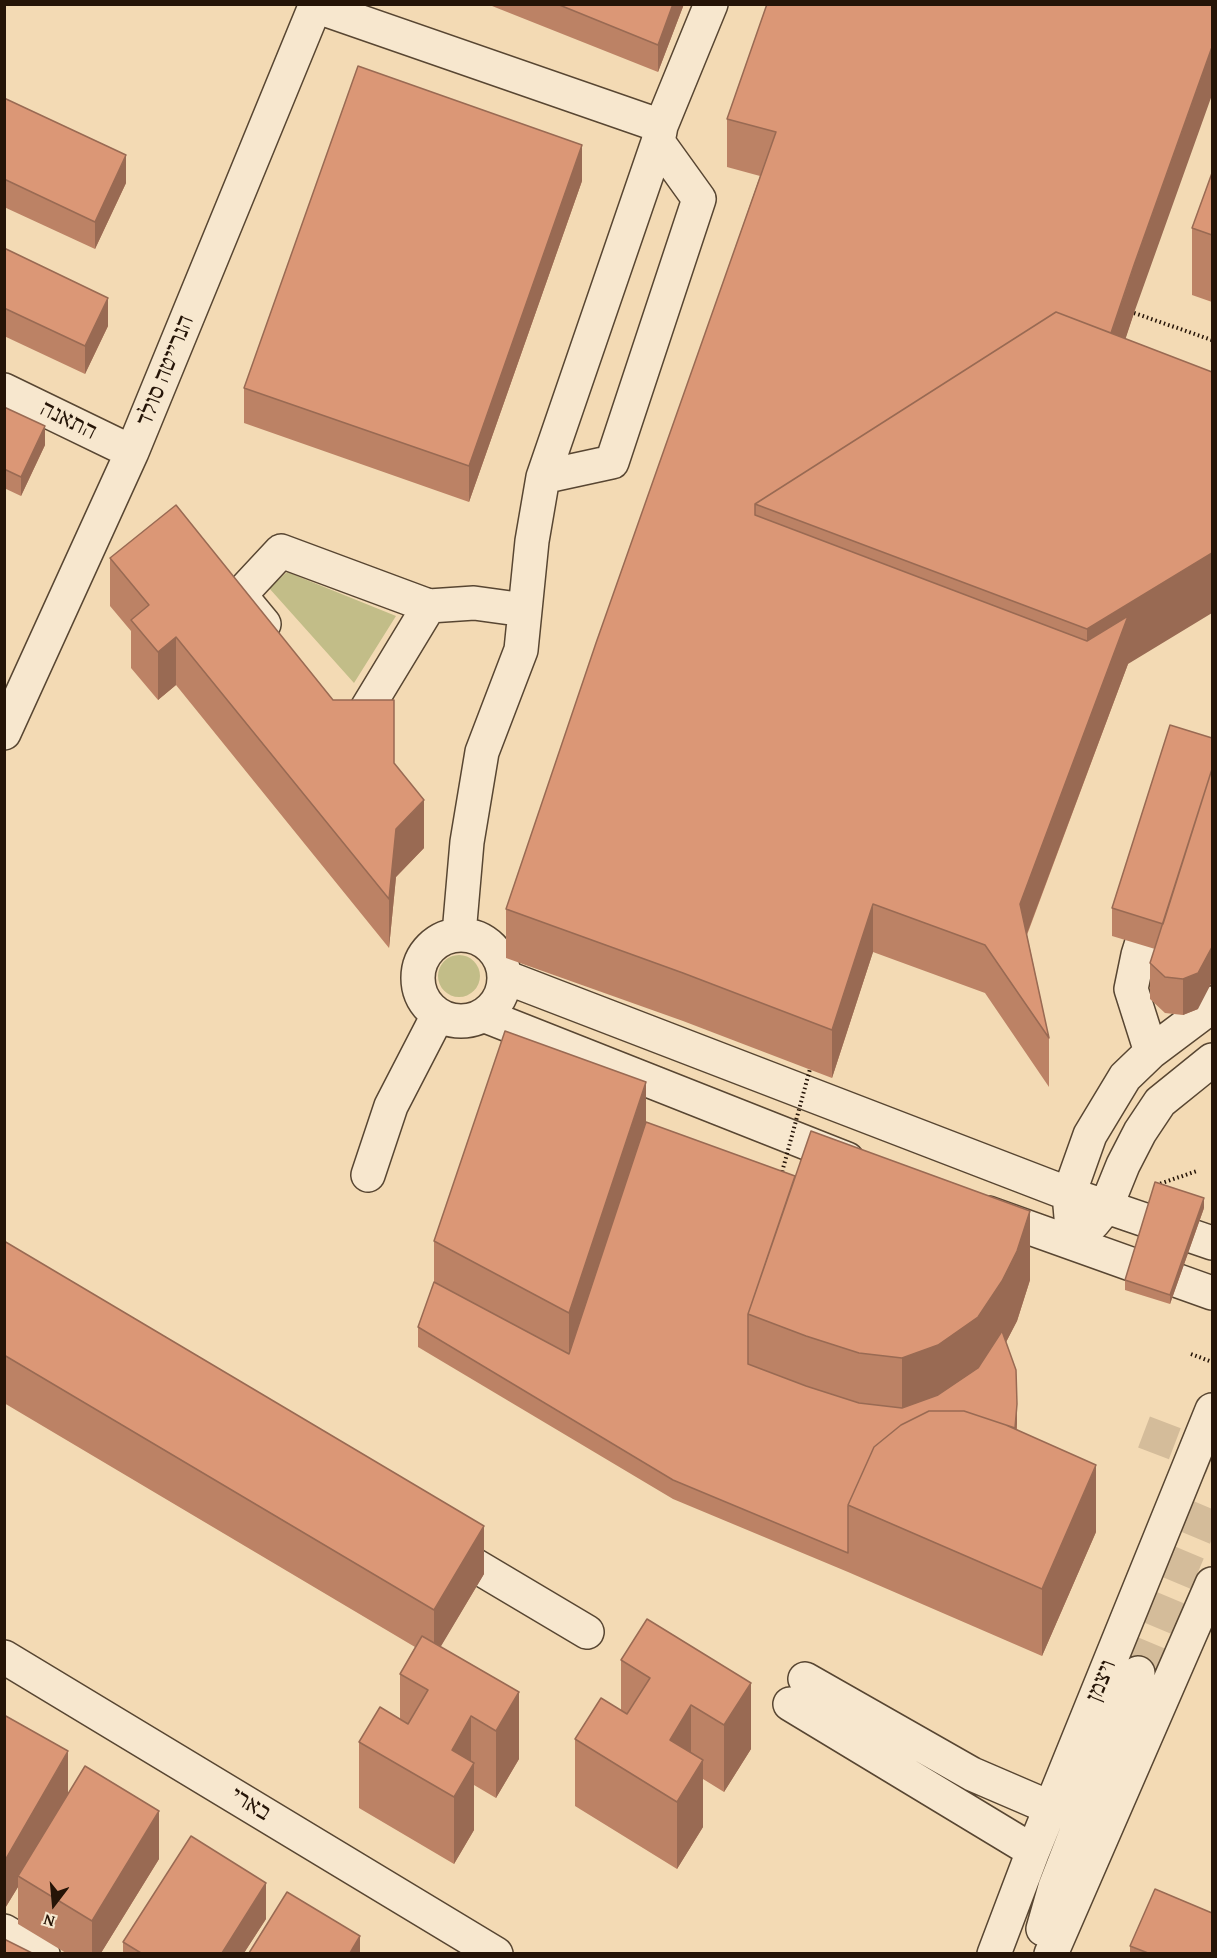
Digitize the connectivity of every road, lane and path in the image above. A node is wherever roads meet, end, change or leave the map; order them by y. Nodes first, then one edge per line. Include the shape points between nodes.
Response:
1 (711, 4) edge
2 (315, 5) edge
3 (659, 134) junction
4 (1134, 313) edge
5 (1212, 340) edge
6 (4, 390) edge
7 (132, 452) junction
8 (543, 477) junction
9 (429, 606) junction
10 (525, 610) junction
11 (285, 650) edge
12 (330, 706) edge
13 (7, 723) edge
14 (1162, 875) edge
15 (459, 934) junction
16 (505, 977) junction
17 (1212, 1003) edge
18 (438, 1015) junction
19 (483, 1015) junction
20 (1151, 1052) junction
21 (1212, 1060) edge
22 (810, 1069) dead end
23 (776, 1161) dead end
24 (787, 1165) dead end
25 (876, 1170) edge
26 (1197, 1171) dead end
27 (777, 1174) edge
28 (368, 1175) dead end
29 (1147, 1188) dead end
30 (1069, 1194) junction
31 (964, 1204) edge
32 (1106, 1207) junction
33 (1212, 1243) edge
34 (1074, 1245) junction
35 (1212, 1293) edge
36 (1191, 1354) dead end
37 (1212, 1362) edge
38 (1212, 1410) edge
39 (423, 1534) edge
40 (1212, 1584) edge
41 (587, 1632) dead end
42 (4, 1658) edge
43 (1138, 1673) tunnel mouth
44 (1051, 1808) junction
45 (1033, 1851) junction
46 (4, 1931) edge
47 (43, 1953) edge
48 (496, 1953) edge
49 (994, 1953) edge
50 (1035, 1953) edge
51 (1052, 1953) edge

1 - 3 street
2 - 3 street
2 - 7 street, הנרייטה סולד
3 - 8 street
3 - 8 street via 699,199 612,462
4 - 5 path
6 - 7 street, התאנה
7 - 13 street, הנרייטה סולד
8 - 10 street
9 - 10 street via 474,603
9 - 11 street via 281,551 240,595
9 - 12 street via 352,733
10 - 15 street via 521,650 482,752 467,842
14 - 20 street via 1131,989
15 - 16 street via 473,936 496,951
15 - 18 street via 434,944 418,966 420,994
16 - 19 street via 499,999
16 - 30 street
17 - 20 street
18 - 19 street via 460,1021
18 - 28 street via 391,1106
19 - 25 street
20 - 30 street via 1125,1077 1090,1135
21 - 32 street via 1160,1102 1123,1165
22 - 27 path, bridge via 781,1182 785,1177
23 - 24 path
26 - 29 path
30 - 32 street
30 - 34 street
31 - 34 street
32 - 33 street
32 - 34 street
34 - 35 street
36 - 37 path
38 - 44 street, ויצמן
39 - 41 street
40 - 51 street
42 - 48 street, בארי
43 - 50 street via 1055,1887
44 - 45 street, ויצמן
44 - 45 street via 797,1692 956,1805
45 - 49 street, ויצמן
46 - 47 street

